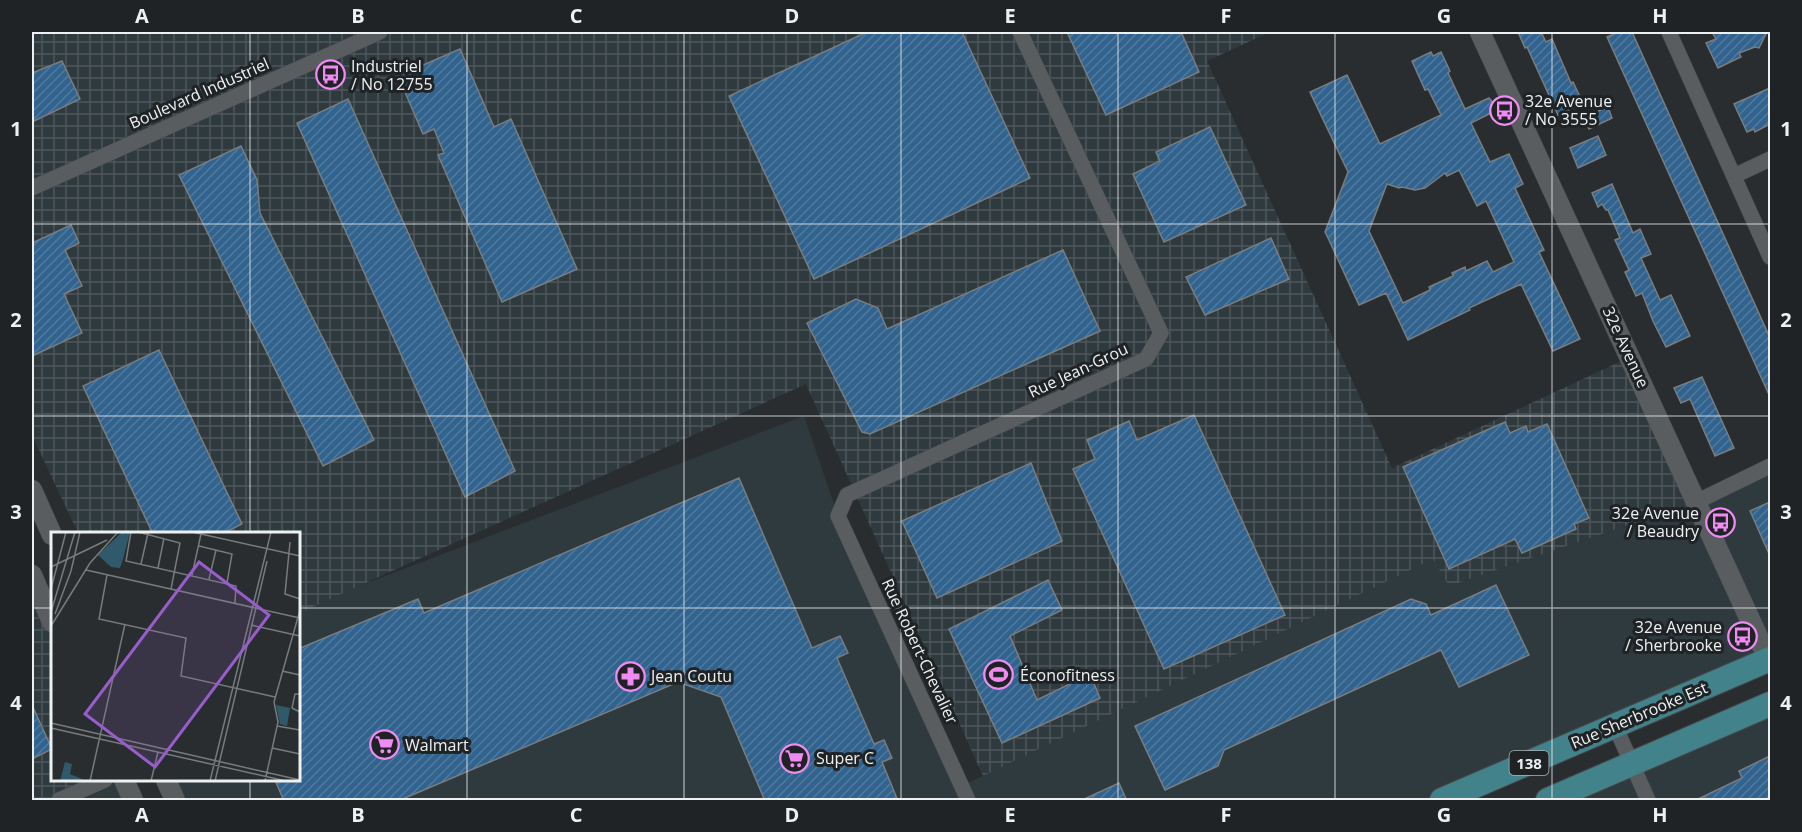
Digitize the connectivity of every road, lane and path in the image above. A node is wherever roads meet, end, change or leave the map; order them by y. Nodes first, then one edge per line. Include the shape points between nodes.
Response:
1 (380, 32) edge
2 (1020, 32) edge
3 (1480, 32) edge
4 (1669, 32) edge
5 (1770, 159) edge
6 (1734, 176) junction
7 (32, 188) edge
8 (1770, 257) edge
9 (1770, 466) edge
10 (32, 490) edge
11 (1696, 502) junction
12 (838, 516) joint
13 (51, 533) edge
14 (32, 575) edge
15 (51, 620) edge
16 (1770, 660) edge
17 (1770, 704) edge
18 (1615, 726) junction
19 (1632, 764) junction
20 (103, 781) edge
21 (124, 781) edge
22 (166, 781) edge
23 (59, 801) edge
24 (134, 801) edge
25 (175, 801) edge
26 (968, 801) edge
27 (1442, 801) edge
28 (1548, 801) edge
29 (1648, 801) edge

1 - 7 street, Boulevard Industriel
2 - 12 street, Rue Jean-Grou via 1161,333 1146,359 847,495
3 - 11 street, 32e Avenue
4 - 6 street
5 - 6 street
6 - 8 street
9 - 11 street
10 - 13 street
11 - 16 street, 32e Avenue
12 - 26 street, Rue Robert-Chevalier
14 - 15 street
16 - 18 main road, Rue Sherbrooke Est / 138
17 - 19 main road, 138
18 - 19 street
18 - 27 main road, Rue Sherbrooke Est / 138
19 - 28 main road, 138
19 - 29 street
20 - 23 street
21 - 24 street
22 - 25 street

